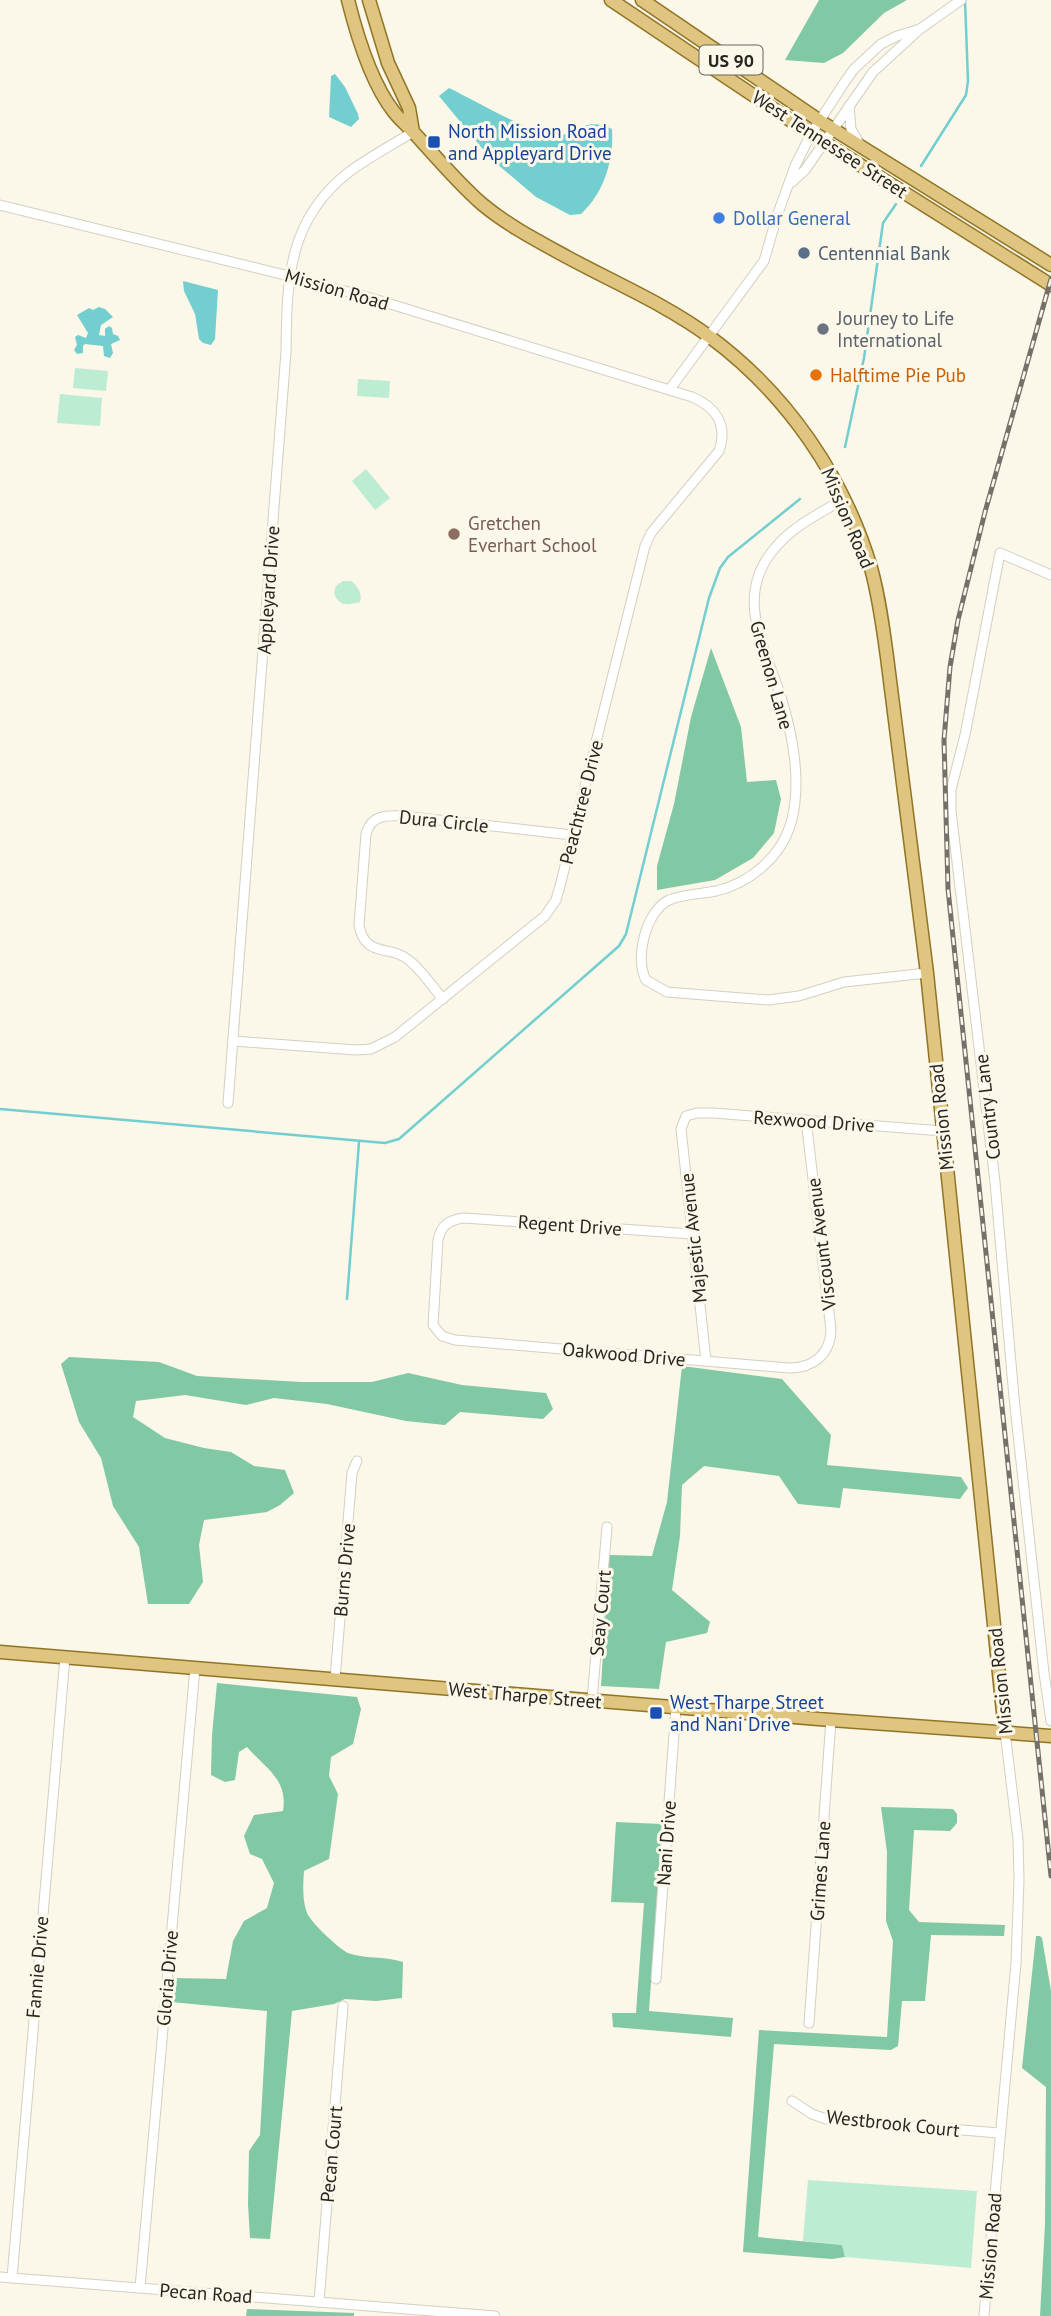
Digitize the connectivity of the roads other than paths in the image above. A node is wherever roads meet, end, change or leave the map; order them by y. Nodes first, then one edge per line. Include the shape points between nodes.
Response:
1 (348, 0) edge
2 (369, 0) edge
3 (611, 0) edge
4 (642, 0) edge
5 (961, 0) edge
6 (673, 21) junction
7 (645, 22) junction
8 (920, 29) junction
9 (849, 106) junction
10 (820, 121) junction
11 (833, 129) junction
12 (414, 132) junction
13 (811, 134) junction
14 (825, 142) junction
15 (861, 147) junction
16 (790, 183) junction
17 (944, 199) junction
18 (919, 202) junction
19 (0, 205) edge
20 (963, 210) junction
21 (937, 213) junction
22 (1051, 265) edge
23 (289, 276) junction
24 (1051, 285) edge
25 (710, 337) junction
26 (670, 389) junction
27 (844, 499) junction
28 (1051, 575) edge
29 (572, 835) junction
30 (927, 973) junction
31 (443, 999) junction
32 (233, 1041) junction
33 (228, 1103) dead end
34 (686, 1116) joint
35 (806, 1120) junction
36 (943, 1131) junction
37 (692, 1234) junction
38 (436, 1331) joint
39 (706, 1361) junction
40 (814, 1362) joint
41 (357, 1461) dead end
42 (607, 1527) dead end
43 (0, 1652) edge
44 (65, 1657) junction
45 (195, 1668) junction
46 (335, 1679) junction
47 (593, 1700) junction
48 (676, 1707) junction
49 (831, 1720) junction
50 (1051, 1721) edge
51 (1005, 1732) junction
52 (1051, 1736) edge
53 (656, 1979) dead end
54 (344, 2006) dead end
55 (809, 2023) dead end
56 (792, 2101) dead end
57 (999, 2133) junction
58 (0, 2277) edge
59 (12, 2278) junction
60 (140, 2288) junction
61 (319, 2302) junction
62 (495, 2316) edge
63 (984, 2316) edge

1 - 12 main road via 379,87 393,112
2 - 12 main road
3 - 7 main road, West Tennessee Street / US 90
4 - 6 main road, West Tennessee Street / US 90
5 - 8 street
6 - 7 main road
6 - 10 main road, West Tennessee Street / US 90
7 - 13 main road, West Tennessee Street / US 90
8 - 9 street via 873,72
8 - 10 street via 881,44 844,83
9 - 11 street
9 - 15 street via 851,130
10 - 11 main road, West Tennessee Street / US 90
10 - 13 street
11 - 14 street
11 - 15 main road, West Tennessee Street / US 90
12 - 23 street, Appleyard Drive via 349,172 314,207 293,251
12 - 25 main road, Mission Road via 483,204 511,225
13 - 14 main road, West Tennessee Street / US 90
13 - 16 street
14 - 16 street
14 - 18 main road, West Tennessee Street / US 90
15 - 17 main road, West Tennessee Street / US 90
16 - 25 street via 764,261
17 - 18 main road
17 - 20 main road, West Tennessee Street / US 90
18 - 21 main road, West Tennessee Street / US 90
19 - 23 street, Mission Road
20 - 21 main road
20 - 22 main road, West Tennessee Street / US 90
21 - 24 main road, West Tennessee Street / US 90
23 - 26 street, Mission Road
23 - 32 street, Appleyard Drive
25 - 26 street
25 - 27 main road, Mission Road via 789,413
26 - 29 street, Peachtree Drive via 710,407 721,423 722,443 645,546
27 - 30 main road, Mission Road via 880,605
27 - 30 street, Greenon Lane via 801,525 775,548 755,590 755,621 781,698 794,768 794,809 786,838 747,879 660,906 650,923 640,965 646,980 667,992 768,1000 844,982
28 - 50 street, Country Lane via 1000,553 951,790 951,811
29 - 31 street, Peachtree Drive via 551,908
29 - 31 street, Dura Circle via 403,816 380,816 370,823 359,925 363,939 372,947 407,958
30 - 36 main road, Mission Road
31 - 32 street, Peachtree Drive via 395,1037 371,1049
32 - 33 street, Appleyard Drive
34 - 35 street, Rexwood Drive via 713,1113
34 - 37 street, Majestic Avenue via 681,1129
35 - 36 street, Rexwood Drive
35 - 40 street, Viscount Avenue via 831,1331 828,1348
36 - 51 main road, Mission Road
37 - 38 street, Regent Drive via 464,1217 447,1222 438,1240 432,1319
37 - 39 street, Majestic Avenue
38 - 39 street, Oakwood Drive via 455,1340
39 - 40 street, Oakwood Drive via 789,1368
41 - 46 street, Burns Drive via 352,1473
42 - 47 street, Seay Court
43 - 44 main road, West Tharpe Street
44 - 45 main road, West Tharpe Street
44 - 59 street, Fannie Drive
45 - 46 main road, West Tharpe Street
45 - 60 street, Gloria Drive
46 - 47 main road, West Tharpe Street
47 - 48 main road, West Tharpe Street
48 - 49 main road, West Tharpe Street
48 - 53 street, Nani Drive
49 - 51 main road, West Tharpe Street
49 - 55 street, Grimes Lane
51 - 52 main road, West Tharpe Street
51 - 57 street, Mission Road via 1019,1880 1016,1963
54 - 61 street, Pecan Court
56 - 57 street, Westbrook Court via 826,2119
57 - 63 street, Mission Road
58 - 59 street, Pecan Road
59 - 60 street, Pecan Road
60 - 61 street, Pecan Road
61 - 62 street, Pecan Road

